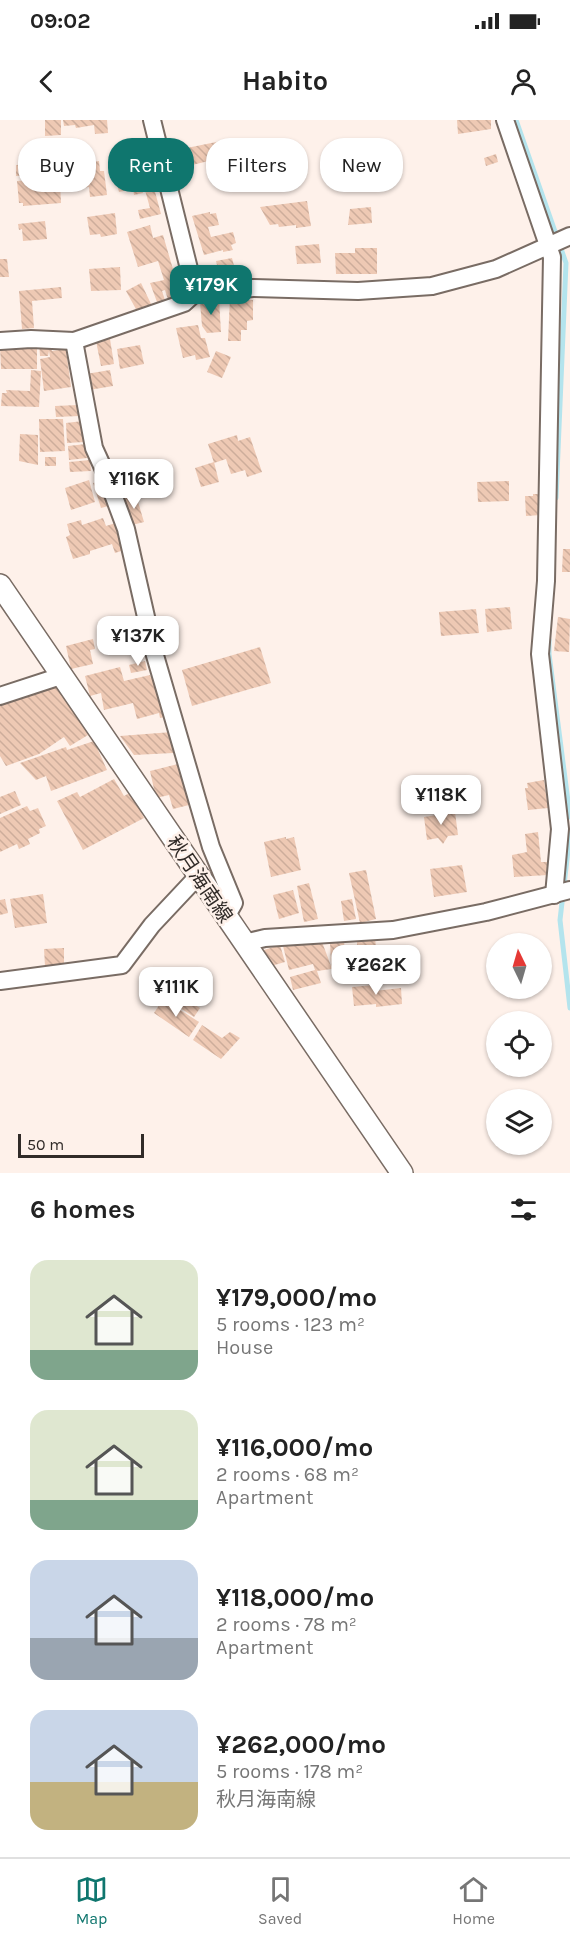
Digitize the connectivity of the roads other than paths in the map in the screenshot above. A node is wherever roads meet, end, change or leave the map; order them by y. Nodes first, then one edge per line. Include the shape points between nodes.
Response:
1 (152, 120) edge
2 (505, 120) edge
3 (570, 236) edge
4 (548, 245) junction
5 (195, 293) junction
6 (0, 341) edge
7 (74, 341) junction
8 (0, 585) edge
9 (61, 676) junction
10 (0, 696) edge
11 (198, 876) junction
12 (562, 892) edge
13 (226, 917) junction
14 (244, 943) junction
15 (0, 981) edge
16 (402, 1173) edge

1 - 5 street
2 - 4 street
3 - 4 street
4 - 5 street via 496,269 432,286 358,291 253,288
4 - 12 street via 552,257 551,338 546,581 540,654 560,829
5 - 7 street via 184,303
6 - 7 street
7 - 13 street via 94,447 126,529 154,652 211,847 234,903
8 - 9 main road, 秋月海南線
9 - 10 street
9 - 11 main road, 秋月海南線
11 - 13 main road, 秋月海南線
11 - 15 street via 122,965
12 - 14 street via 393,930 265,938
13 - 14 main road, 秋月海南線
14 - 16 main road, 秋月海南線

